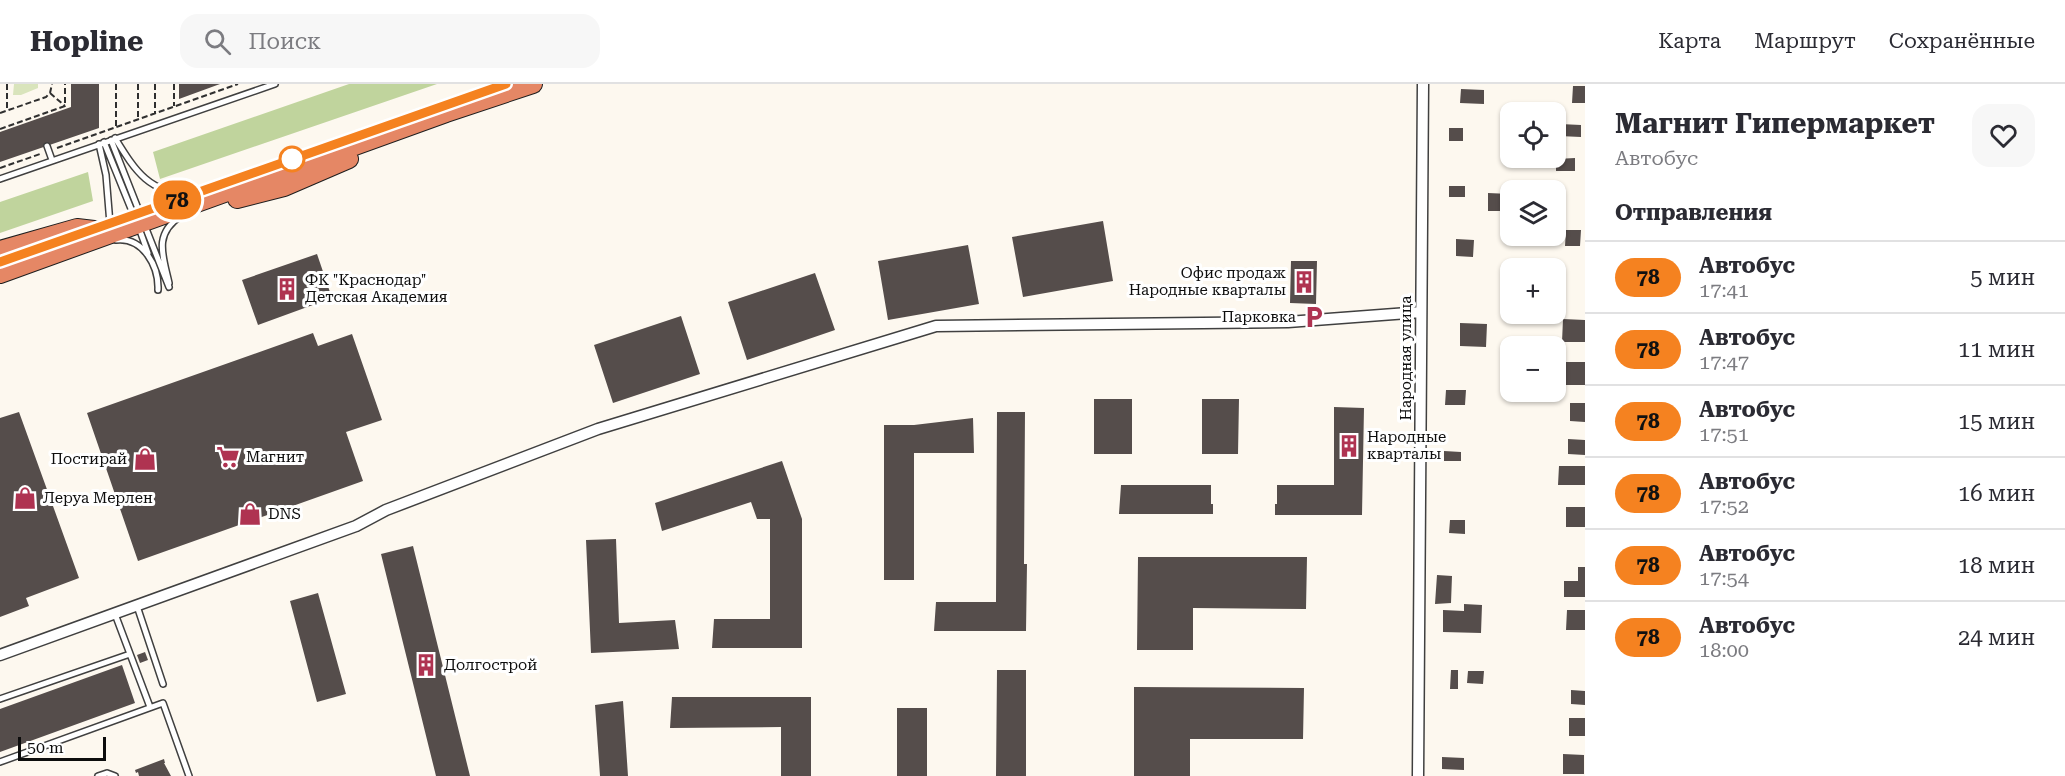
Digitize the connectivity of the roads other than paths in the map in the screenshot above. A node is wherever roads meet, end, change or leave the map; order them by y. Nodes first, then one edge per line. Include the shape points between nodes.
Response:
1 (252, 84) edge
2 (275, 84) edge
3 (506, 84) edge
4 (533, 84) edge
5 (1423, 84) edge
6 (254, 91) junction
7 (107, 141) junction
8 (48, 148) road end
9 (52, 160) junction
10 (0, 179) edge
11 (192, 195) junction
12 (212, 198) junction
13 (138, 219) junction
14 (102, 227) junction
15 (0, 250) edge
16 (51, 256) junction
17 (0, 262) edge
18 (151, 262) junction
19 (0, 274) edge
20 (158, 290) dead end
21 (1421, 312) junction
22 (137, 606) junction
23 (115, 614) junction
24 (130, 654) junction
25 (0, 655) edge
26 (163, 684) dead end
27 (0, 699) edge
28 (150, 708) junction
29 (0, 762) edge
30 (98, 776) edge
31 (115, 776) edge
32 (189, 776) edge
33 (1418, 776) edge

1 - 6 lane
2 - 6 lane
3 - 11 highway
4 - 12 highway
5 - 21 street, Народная улица
6 - 7 lane
7 - 9 lane
7 - 11 lane via 151,183 173,194
7 - 13 lane
7 - 14 lane
8 - 9 lane
9 - 10 lane
11 - 13 highway
12 - 13 highway
12 - 13 lane via 173,222 165,232 162,249 169,287
13 - 14 highway
13 - 16 highway
13 - 18 lane
14 - 15 highway via 77,228
14 - 17 highway
16 - 18 lane via 119,239 140,246
16 - 19 highway
18 - 20 lane
21 - 22 street via 1288,322 936,326 598,429 386,510 356,526
21 - 33 street, Народная улица
22 - 23 street
22 - 26 lane
23 - 24 lane
23 - 25 street
24 - 27 lane
24 - 28 lane
28 - 29 lane
28 - 32 lane via 163,703
30 - 31 lane

